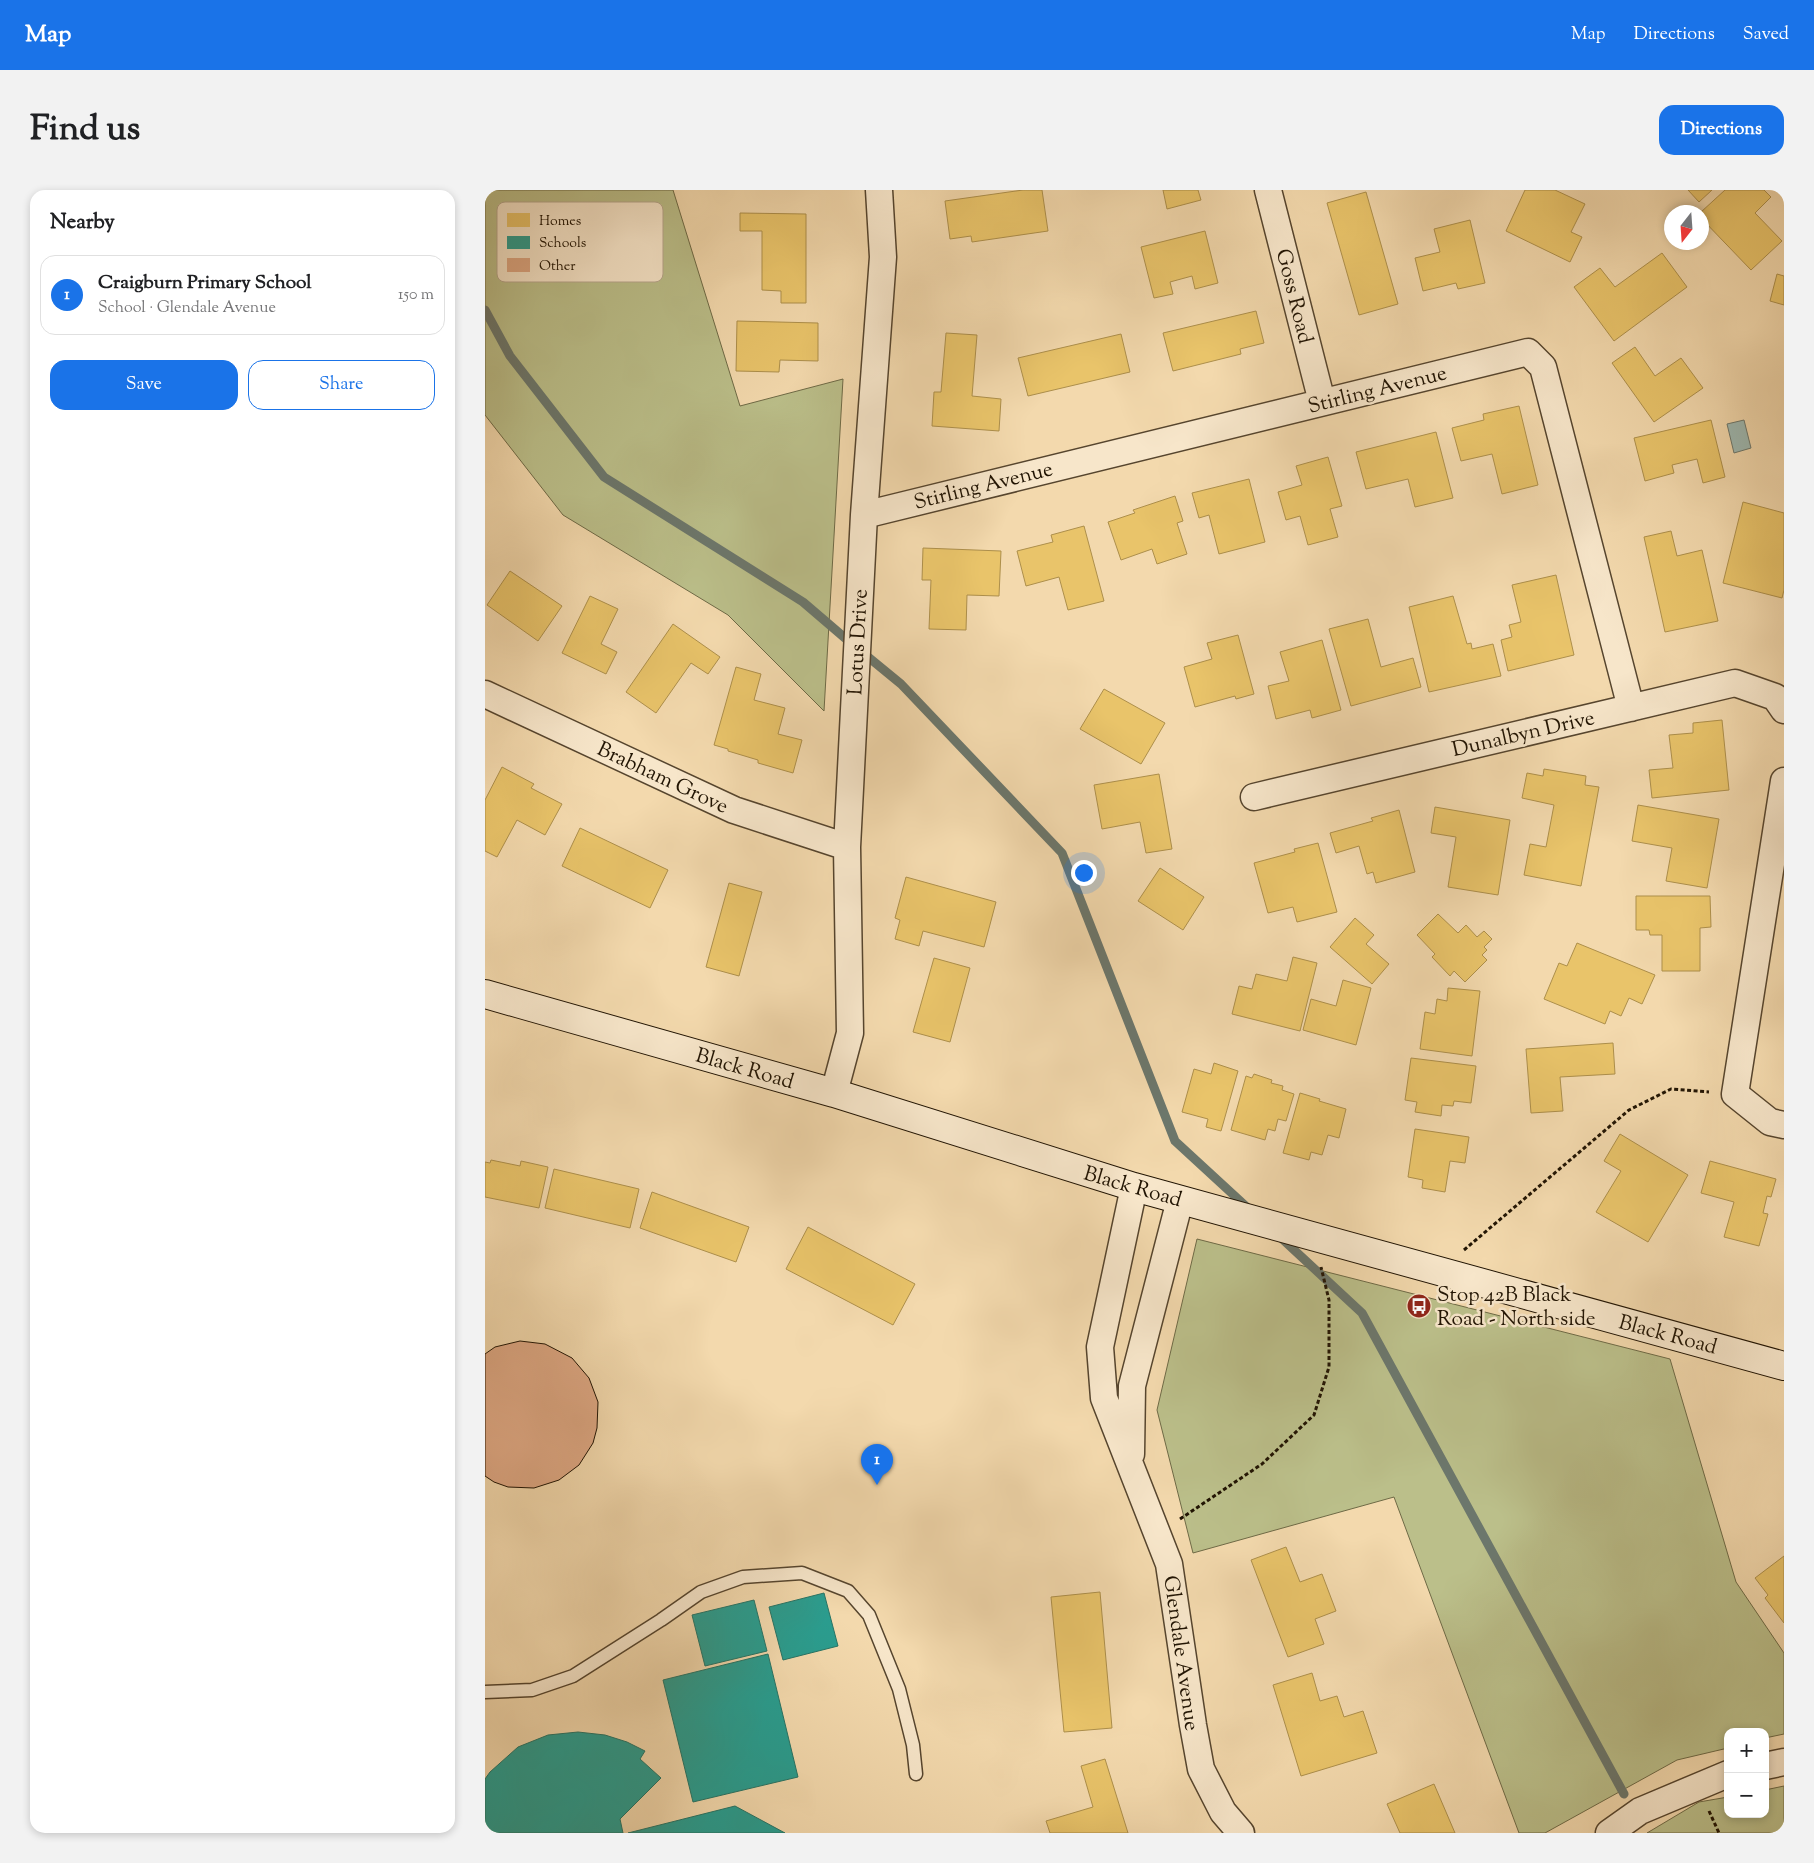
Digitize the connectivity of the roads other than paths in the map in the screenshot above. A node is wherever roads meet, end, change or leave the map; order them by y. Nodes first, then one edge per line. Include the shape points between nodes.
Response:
1 (879, 190) edge
2 (1268, 190) edge
3 (1322, 402) junction
4 (863, 515) junction
5 (485, 694) edge
6 (1631, 708) junction
7 (1784, 710) edge
8 (1784, 780) edge
9 (1254, 797) dead end
10 (847, 847) junction
11 (485, 994) edge
12 (834, 1094) junction
13 (1784, 1125) edge
14 (1134, 1187) junction
15 (1180, 1200) junction
16 (1784, 1366) edge
17 (1131, 1467) junction
18 (485, 1692) edge
19 (1784, 1762) edge
20 (1769, 1765) edge
21 (915, 1774) dead end
22 (1724, 1776) edge
23 (1241, 1833) edge
24 (1609, 1833) edge

1 - 4 street, Lotus Drive via 883,257
2 - 3 street, Goss Road
3 - 4 street, Stirling Avenue
3 - 6 street, Stirling Avenue via 1528,352 1543,367
4 - 10 street, Lotus Drive
5 - 10 street, Brabham Grove via 734,810
6 - 7 street, Dunalbyn Drive via 1735,683 1775,697
6 - 9 street, Dunalbyn Drive
8 - 13 street via 1735,1094 1770,1122
10 - 12 street, Lotus Drive via 849,1033
11 - 12 main road, Black Road
12 - 14 main road, Black Road
14 - 15 main road, Black Road
14 - 17 street, Glendale Avenue via 1100,1347 1104,1398
15 - 16 main road, Black Road
15 - 17 street, Glendale Avenue via 1132,1386
17 - 23 street, Glendale Avenue via 1169,1564 1201,1770 1223,1812
18 - 21 lane via 532,1690 573,1676 701,1592 743,1577 802,1572 848,1591 869,1615 899,1690 913,1745
19 - 20 street
22 - 24 street via 1640,1811

